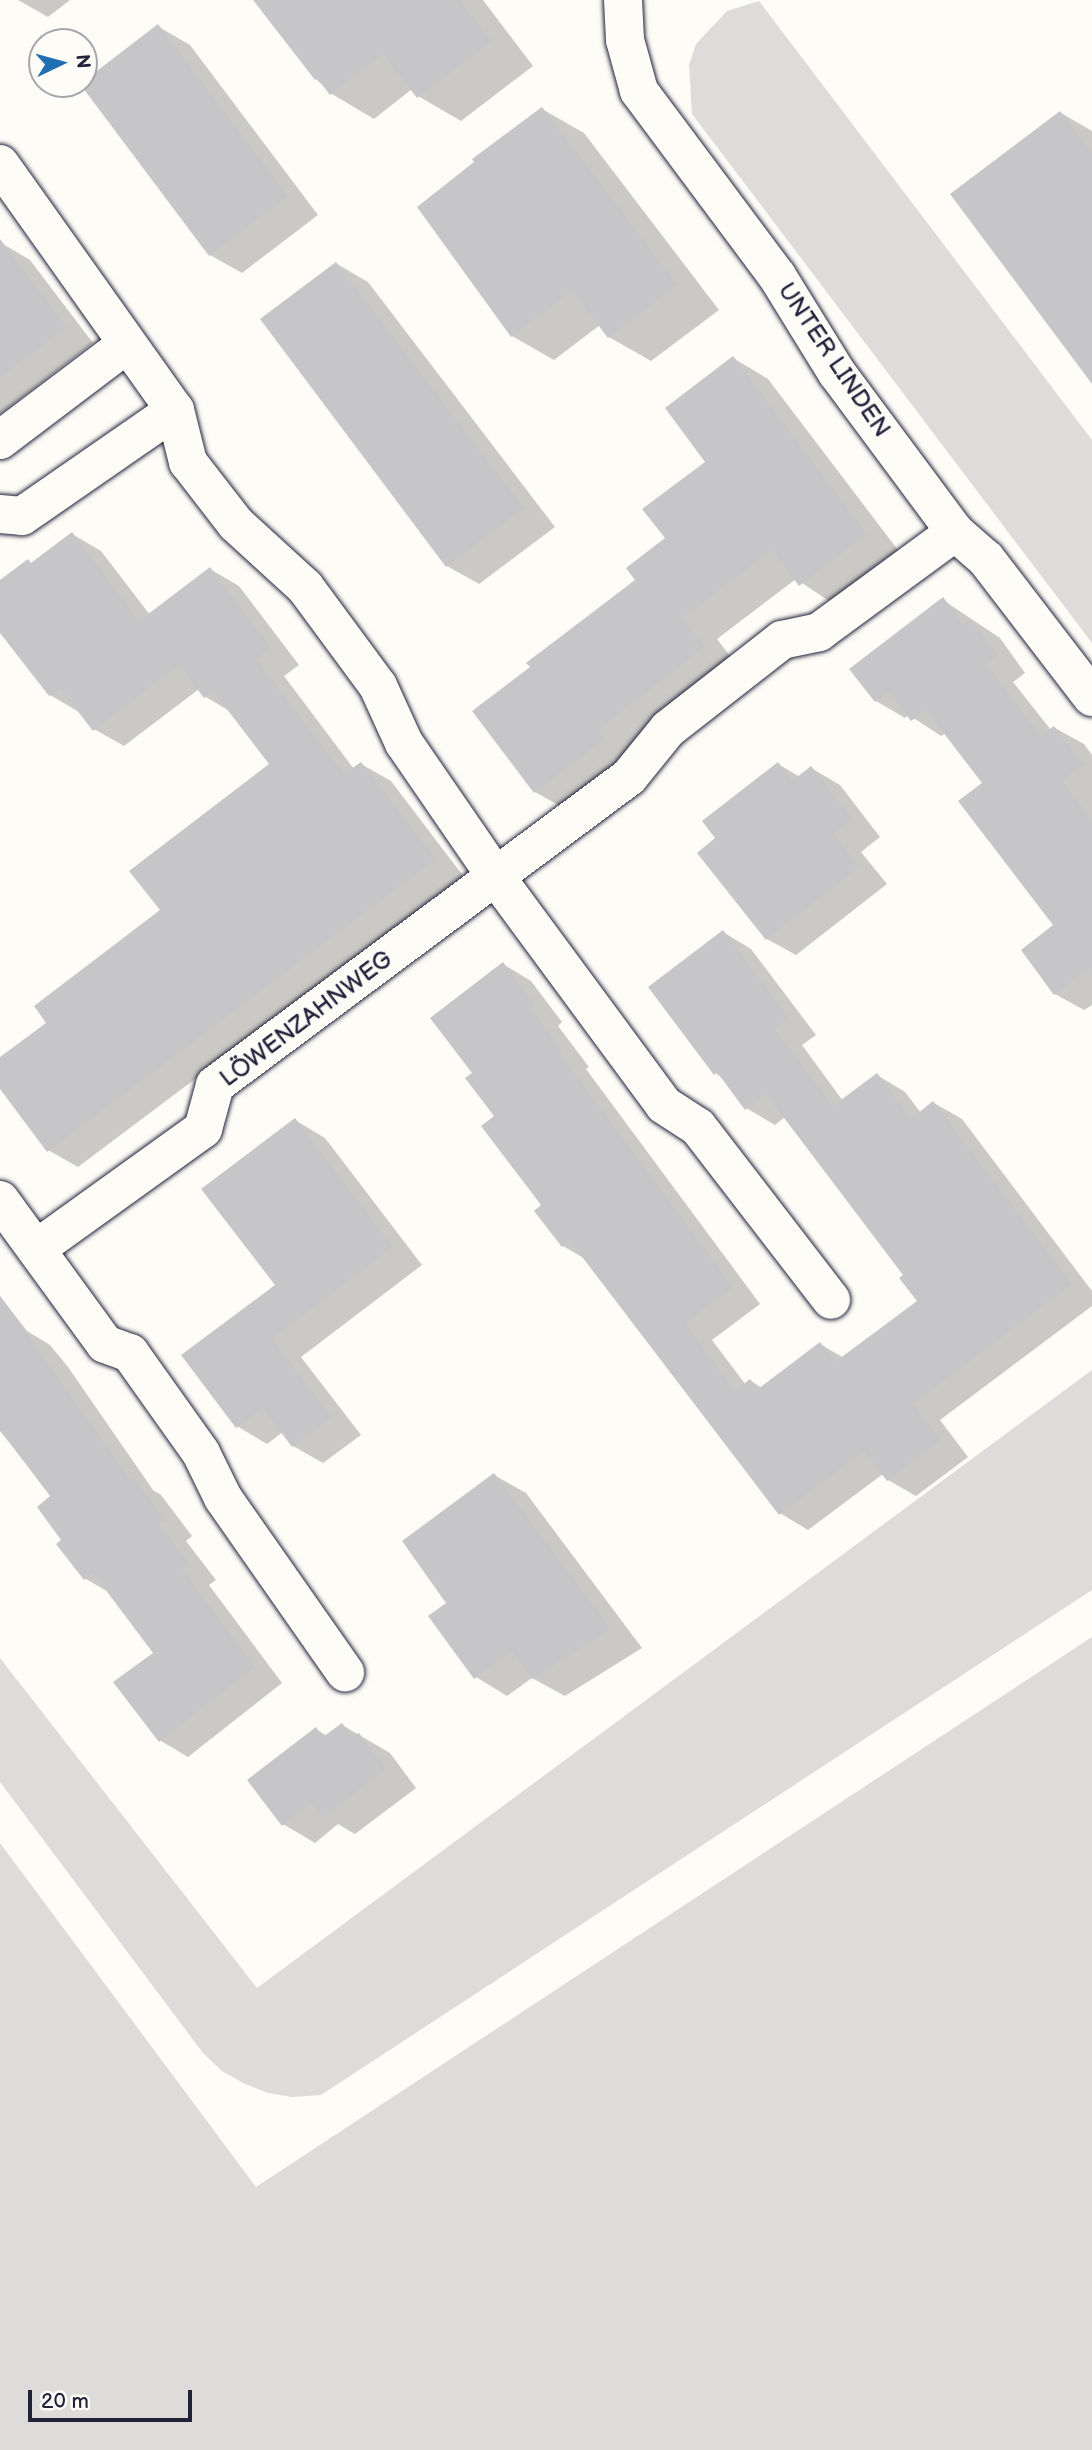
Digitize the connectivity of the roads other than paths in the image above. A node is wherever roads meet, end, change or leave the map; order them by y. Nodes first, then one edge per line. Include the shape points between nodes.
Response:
1 (623, 0) edge
2 (0, 164) edge
3 (127, 344) junction
4 (175, 410) junction
5 (0, 440) edge
6 (0, 514) edge
7 (956, 532) junction
8 (1092, 697) edge
9 (496, 877) junction
10 (0, 1200) edge
11 (36, 1249) junction
12 (831, 1300) dead end
13 (345, 1672) dead end

1 - 7 street, UNTER LINDEN via 625,40 639,91 777,276 837,373
2 - 3 street
3 - 4 street
3 - 5 street
4 - 6 street via 22,516
4 - 9 street via 187,462 236,524 305,587 378,686 404,743
7 - 8 street, UNTER LINDEN via 986,559
7 - 9 street, LÖWENZAHNWEG via 819,632 782,640 668,729 629,777
9 - 11 street, LÖWENZAHNWEG via 215,1085 202,1129
9 - 12 street via 664,1105 698,1127
10 - 11 street
11 - 13 street via 105,1344 130,1353 201,1454 223,1498

